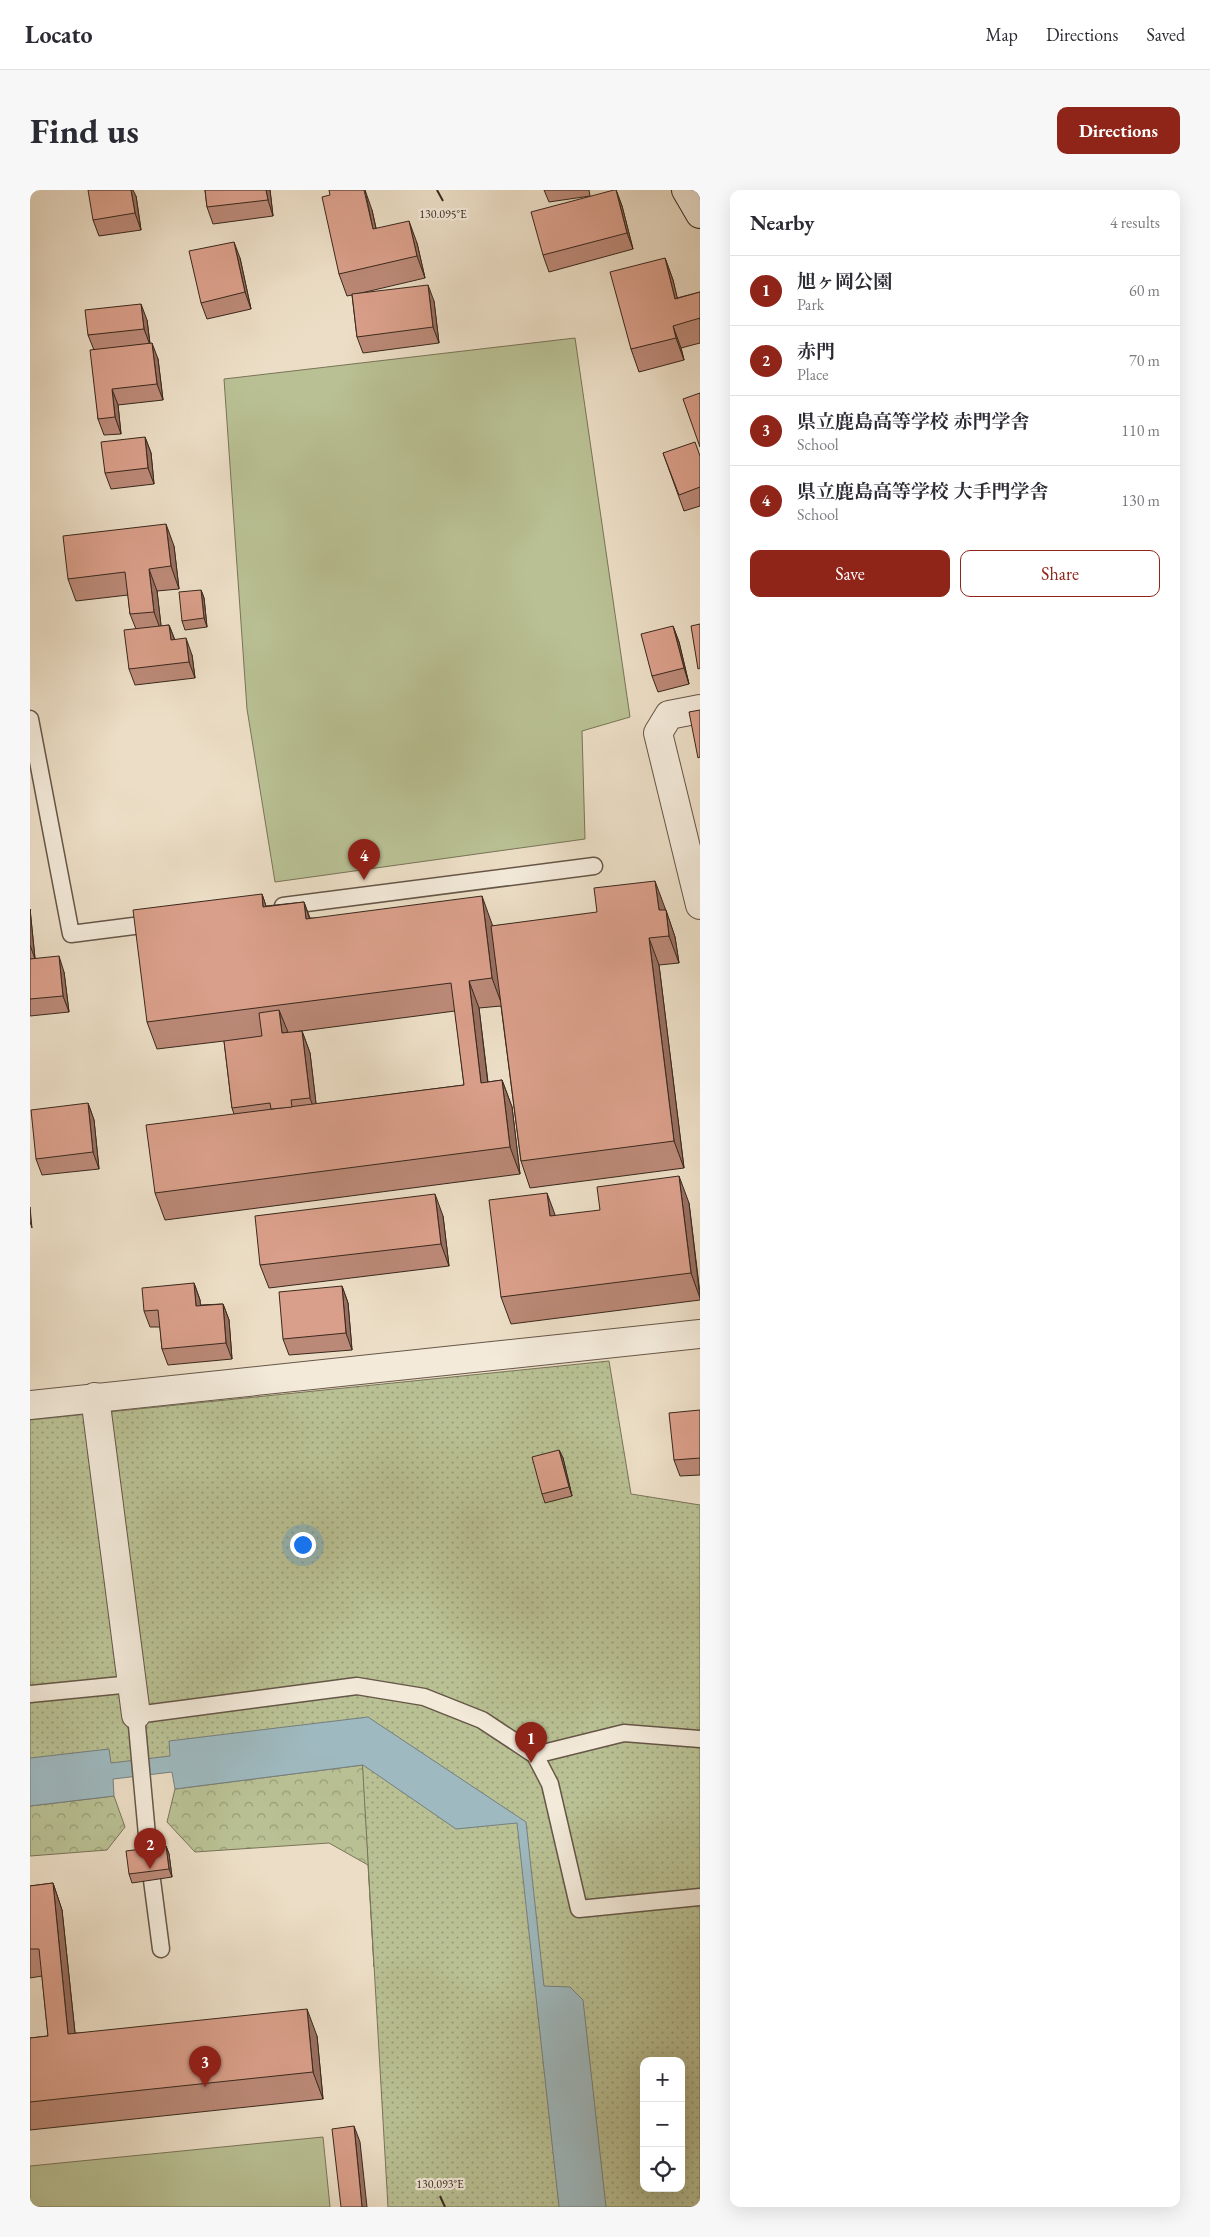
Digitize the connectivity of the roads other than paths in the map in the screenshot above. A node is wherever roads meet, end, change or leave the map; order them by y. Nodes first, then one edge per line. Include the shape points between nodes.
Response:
1 (686, 190) edge
2 (700, 214) edge
3 (700, 709) edge
4 (30, 719) edge
5 (594, 866) dead end
6 (700, 905) edge
7 (268, 908) edge
8 (170, 921) edge
9 (700, 1334) edge
10 (95, 1397) junction
11 (30, 1405) edge
12 (132, 1684) junction
13 (30, 1694) edge
14 (136, 1716) junction
15 (700, 1739) edge
16 (535, 1755) junction
17 (149, 1857) edge
18 (152, 1880) edge
19 (700, 1897) edge
20 (161, 1949) dead end

1 - 2 street
3 - 6 street via 669,715 658,734
4 - 8 lane via 71,934
5 - 7 lane
9 - 10 street
10 - 11 street
10 - 12 street
12 - 13 lane
12 - 14 street
14 - 16 lane via 357,1686 424,1697 482,1720
14 - 17 lane
15 - 16 lane via 624,1733
16 - 19 lane via 550,1784 579,1909
18 - 20 lane

